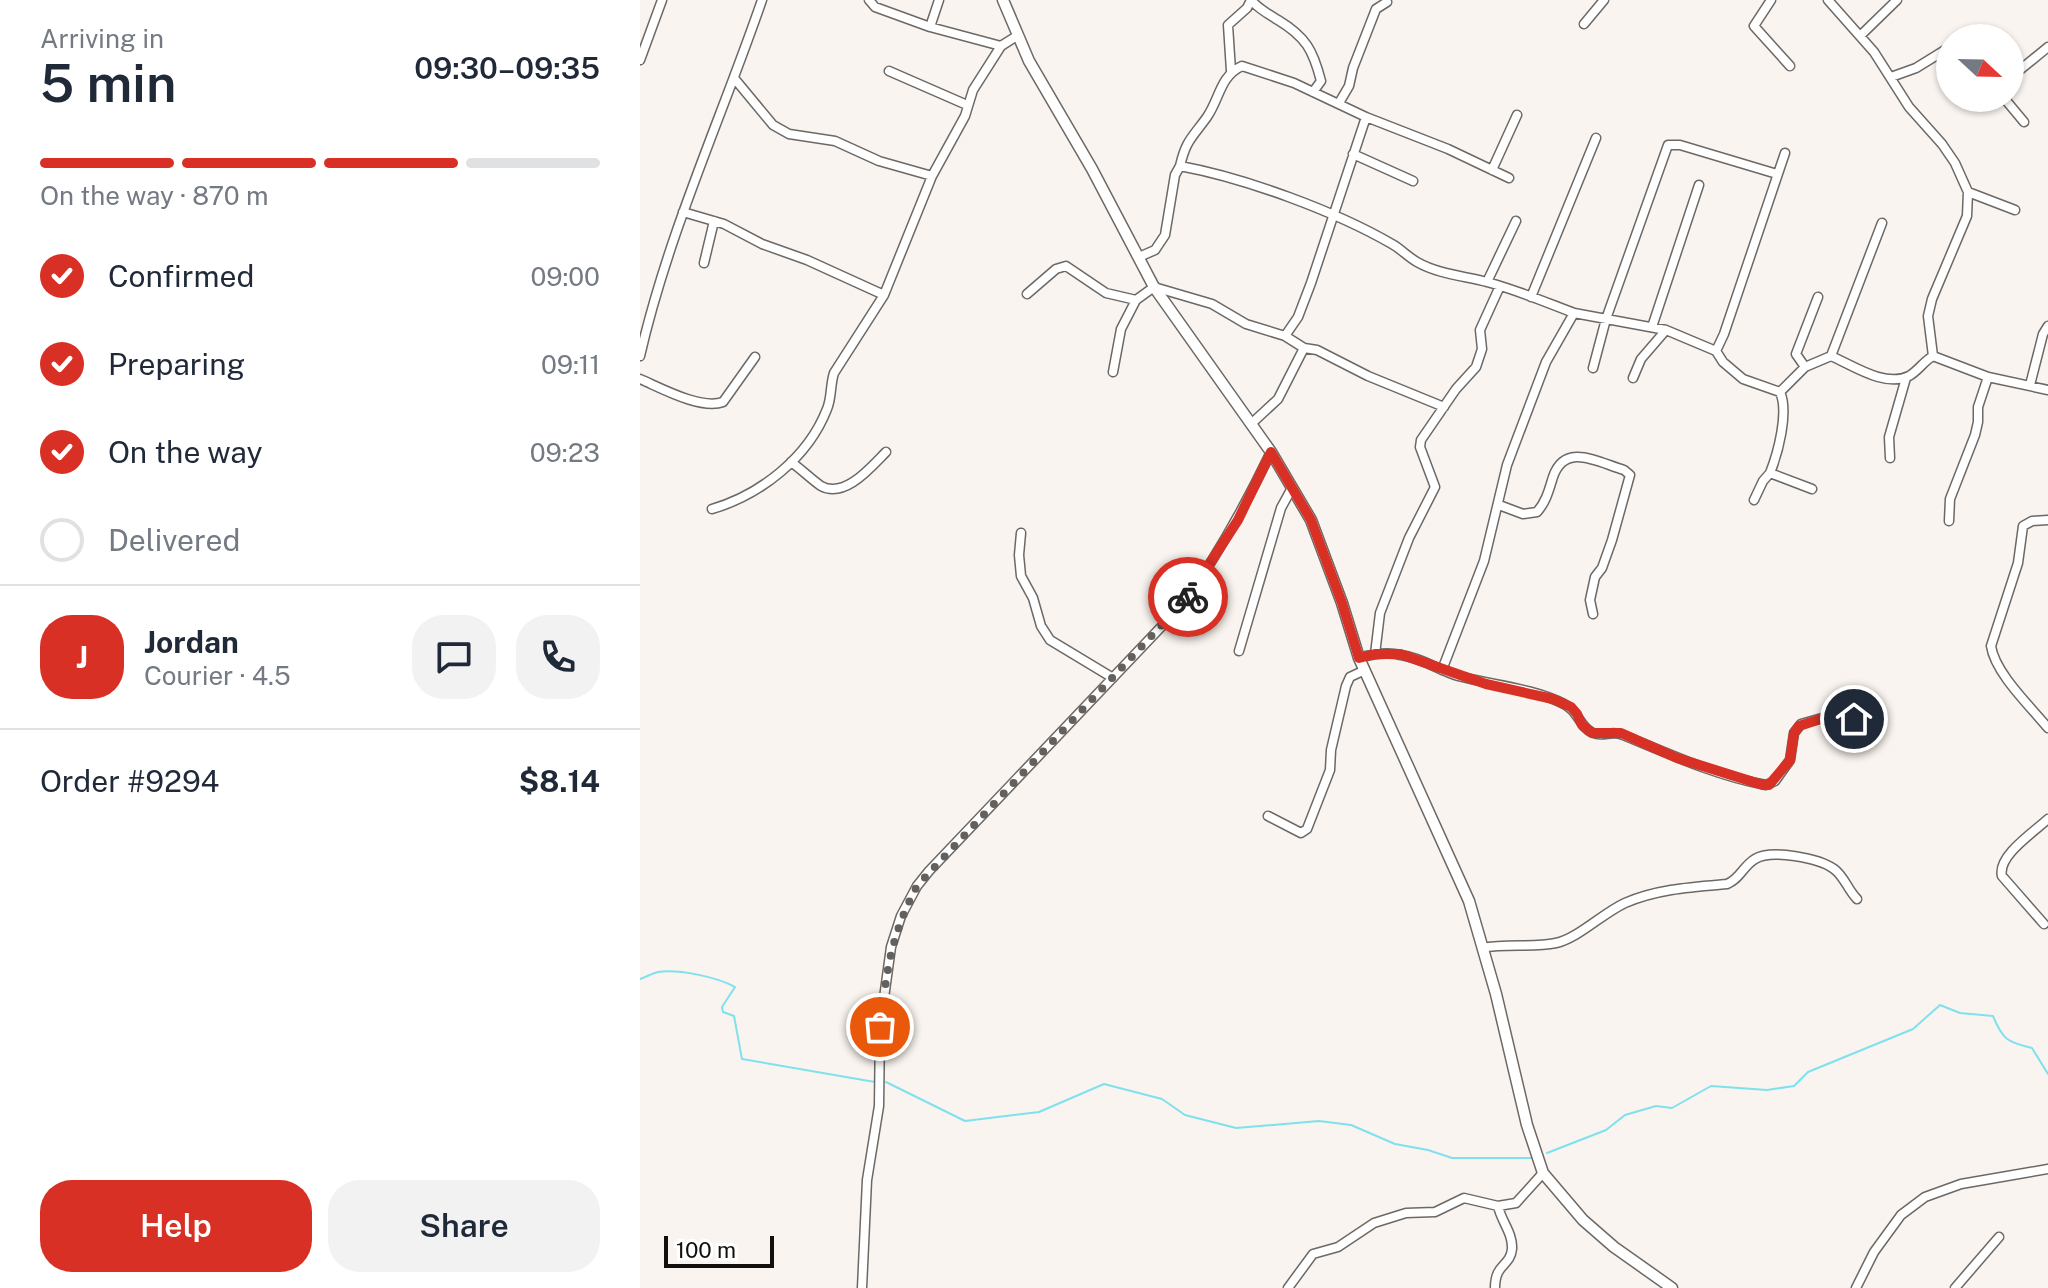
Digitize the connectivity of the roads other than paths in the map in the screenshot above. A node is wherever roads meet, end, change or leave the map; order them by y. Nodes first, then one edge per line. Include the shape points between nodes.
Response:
1 (662, 0) edge
2 (762, 0) edge
3 (869, 0) edge
4 (939, 0) edge
5 (1003, 0) edge
6 (1252, 0) edge
7 (1604, 0) edge
8 (1771, 0) edge
9 (1828, 0) edge
10 (1897, 0) edge
11 (1387, 2) edge
12 (1584, 24) dead end
13 (930, 27) junction
14 (1017, 36) junction
15 (1860, 36) junction
16 (1001, 46) junction
17 (2048, 47) edge
18 (1936, 56) edge
19 (640, 57) edge
20 (1790, 66) dead end
21 (2024, 67) edge
22 (889, 71) dead end
23 (1231, 71) junction
24 (1891, 77) junction
25 (734, 78) junction
26 (1313, 92) junction
27 (1339, 103) junction
28 (967, 105) junction
29 (2016, 112) edge
30 (1517, 115) dead end
31 (1366, 117) junction
32 (2024, 122) dead end
33 (1596, 138) dead end
34 (1785, 153) dead end
35 (1353, 154) junction
36 (1180, 166) junction
37 (1492, 170) junction
38 (1777, 174) junction
39 (932, 176) junction
40 (1509, 178) dead end
41 (1413, 181) dead end
42 (1699, 185) dead end
43 (1968, 192) junction
44 (2015, 210) dead end
45 (683, 212) junction
46 (1332, 216) junction
47 (714, 221) junction
48 (1516, 221) dead end
49 (1882, 223) dead end
50 (1139, 257) junction
51 (704, 263) dead end
52 (1487, 282) junction
53 (1500, 286) junction
54 (1154, 287) junction
55 (1027, 294) dead end
56 (884, 295) junction
57 (1531, 297) junction
58 (1818, 297) dead end
59 (1136, 300) junction
60 (1574, 313) junction
61 (644, 317) edge
62 (1606, 319) junction
63 (2048, 326) edge
64 (1652, 327) junction
65 (1666, 330) junction
66 (1285, 336) junction
67 (1304, 348) junction
68 (1716, 351) junction
69 (640, 356) edge
70 (1831, 356) junction
71 (1933, 356) junction
72 (755, 357) dead end
73 (1805, 367) junction
74 (1593, 368) dead end
75 (1113, 372) dead end
76 (1988, 377) junction
77 (1633, 378) dead end
78 (1906, 378) junction
79 (640, 379) edge
80 (2030, 385) junction
81 (2048, 390) edge
82 (1780, 392) junction
83 (1444, 407) junction
84 (1251, 424) junction
85 (886, 452) dead end
86 (1271, 452) junction
87 (1890, 458) dead end
88 (791, 462) junction
89 (1770, 473) junction
90 (1292, 488) junction
91 (1812, 489) dead end
92 (1754, 500) dead end
93 (1499, 505) junction
94 (712, 509) dead end
95 (2048, 520) edge
96 (1949, 521) dead end
97 (1021, 533) dead end
98 (1593, 614) dead end
99 (1239, 651) dead end
100 (1375, 654) junction
101 (1359, 658) junction
102 (1365, 670) junction
103 (1442, 670) junction
104 (1113, 678) junction
105 (1857, 719) dead end
106 (2048, 728) edge
107 (1268, 816) dead end
108 (2047, 822) edge
109 (1857, 899) dead end
110 (2044, 924) dead end
111 (1482, 948) junction
112 (2048, 1169) edge
113 (1543, 1173) junction
114 (1498, 1206) junction
115 (1999, 1237) dead end
116 (862, 1288) edge
117 (1288, 1288) edge
118 (1495, 1288) edge
119 (1672, 1288) edge
120 (1857, 1288) edge
121 (1955, 1288) edge

1 - 19 street
2 - 25 street
3 - 13 street
4 - 13 street
5 - 14 street
6 - 23 street via 1228,25
6 - 26 street via 1308,44 1321,81
7 - 12 street
8 - 20 street via 1754,26
9 - 15 street
10 - 15 street
11 - 27 street via 1376,9
13 - 16 street
14 - 16 street
14 - 50 street
15 - 24 street
16 - 28 street
17 - 21 street
18 - 24 street
22 - 28 street
23 - 26 street via 1242,66
23 - 36 street via 1186,144
24 - 43 street via 1955,163
25 - 39 street via 773,125 789,134 835,141
25 - 45 street
26 - 27 street
27 - 31 street
28 - 39 street
29 - 32 street
30 - 37 street
31 - 35 street
31 - 37 street
33 - 57 street
34 - 38 street
35 - 41 street
35 - 46 street
36 - 46 street
36 - 50 street via 1161,245
37 - 40 street
38 - 62 street via 1668,145
38 - 68 street
39 - 56 street
42 - 64 street
43 - 44 street
43 - 71 street via 1967,216 1928,316
45 - 47 street
45 - 61 street
46 - 52 street via 1394,245 1415,262
46 - 66 street via 1302,306
47 - 51 street
47 - 56 street
48 - 52 street
49 - 70 street
50 - 54 street
52 - 53 street
53 - 57 street
53 - 83 street via 1480,330 1482,349 1476,367
54 - 59 street
54 - 66 street via 1212,304 1246,324
54 - 84 street
55 - 59 street via 1066,266 1106,293
56 - 88 street via 834,373 825,414
57 - 60 street
58 - 73 street via 1796,354
59 - 75 street via 1121,329
60 - 62 street
60 - 93 street via 1546,362 1507,465
61 - 69 street
62 - 64 street
62 - 74 street
63 - 80 street
64 - 65 street
65 - 68 street
65 - 77 street via 1641,359
66 - 67 street
67 - 83 street
67 - 84 street via 1278,399
68 - 82 street via 1743,379
70 - 73 street
70 - 78 street via 1884,378
71 - 76 street
71 - 78 street
72 - 79 street via 723,402 715,405
73 - 82 street
76 - 80 street
76 - 96 street via 1975,435 1950,499
78 - 87 street via 1889,437
80 - 81 street
82 - 89 street via 1782,427
83 - 100 street via 1420,447 1435,487 1380,613
84 - 86 street
85 - 88 street via 851,483 831,490
86 - 90 street
86 - 104 street via 1210,566 1182,605
88 - 94 street via 759,489
89 - 91 street
89 - 92 street
90 - 99 street via 1281,508
90 - 101 street via 1311,520
93 - 98 street via 1523,514 1537,512 1565,458 1577,456 1630,475 1612,540 1595,577
93 - 103 street via 1484,561
95 - 106 street via 2023,526 2018,563 1991,646 2002,671
97 - 104 street via 1021,576 1041,626 1050,640
100 - 101 street
100 - 103 street via 1411,657
101 - 102 street
102 - 107 street via 1354,674 1346,686 1330,770 1307,829 1293,831
102 - 111 street via 1459,877
103 - 105 street via 1553,699 1571,707 1592,733 1621,733 1677,758 1763,785 1785,768 1799,726 1836,714
104 - 116 street via 929,871 901,916 891,947 880,1027 879,1106 867,1180
108 - 110 street via 2004,859 2000,869
109 - 111 street via 1830,867 1794,855 1760,857 1735,881 1669,889 1627,902 1571,938
111 - 113 street
112 - 120 street via 1961,1184 1925,1197 1901,1215 1874,1252
113 - 114 street via 1516,1203
113 - 119 street via 1583,1220
114 - 117 street via 1464,1198 1435,1212 1386,1219 1338,1247 1313,1254
114 - 118 street via 1512,1247 1495,1276
115 - 121 street

